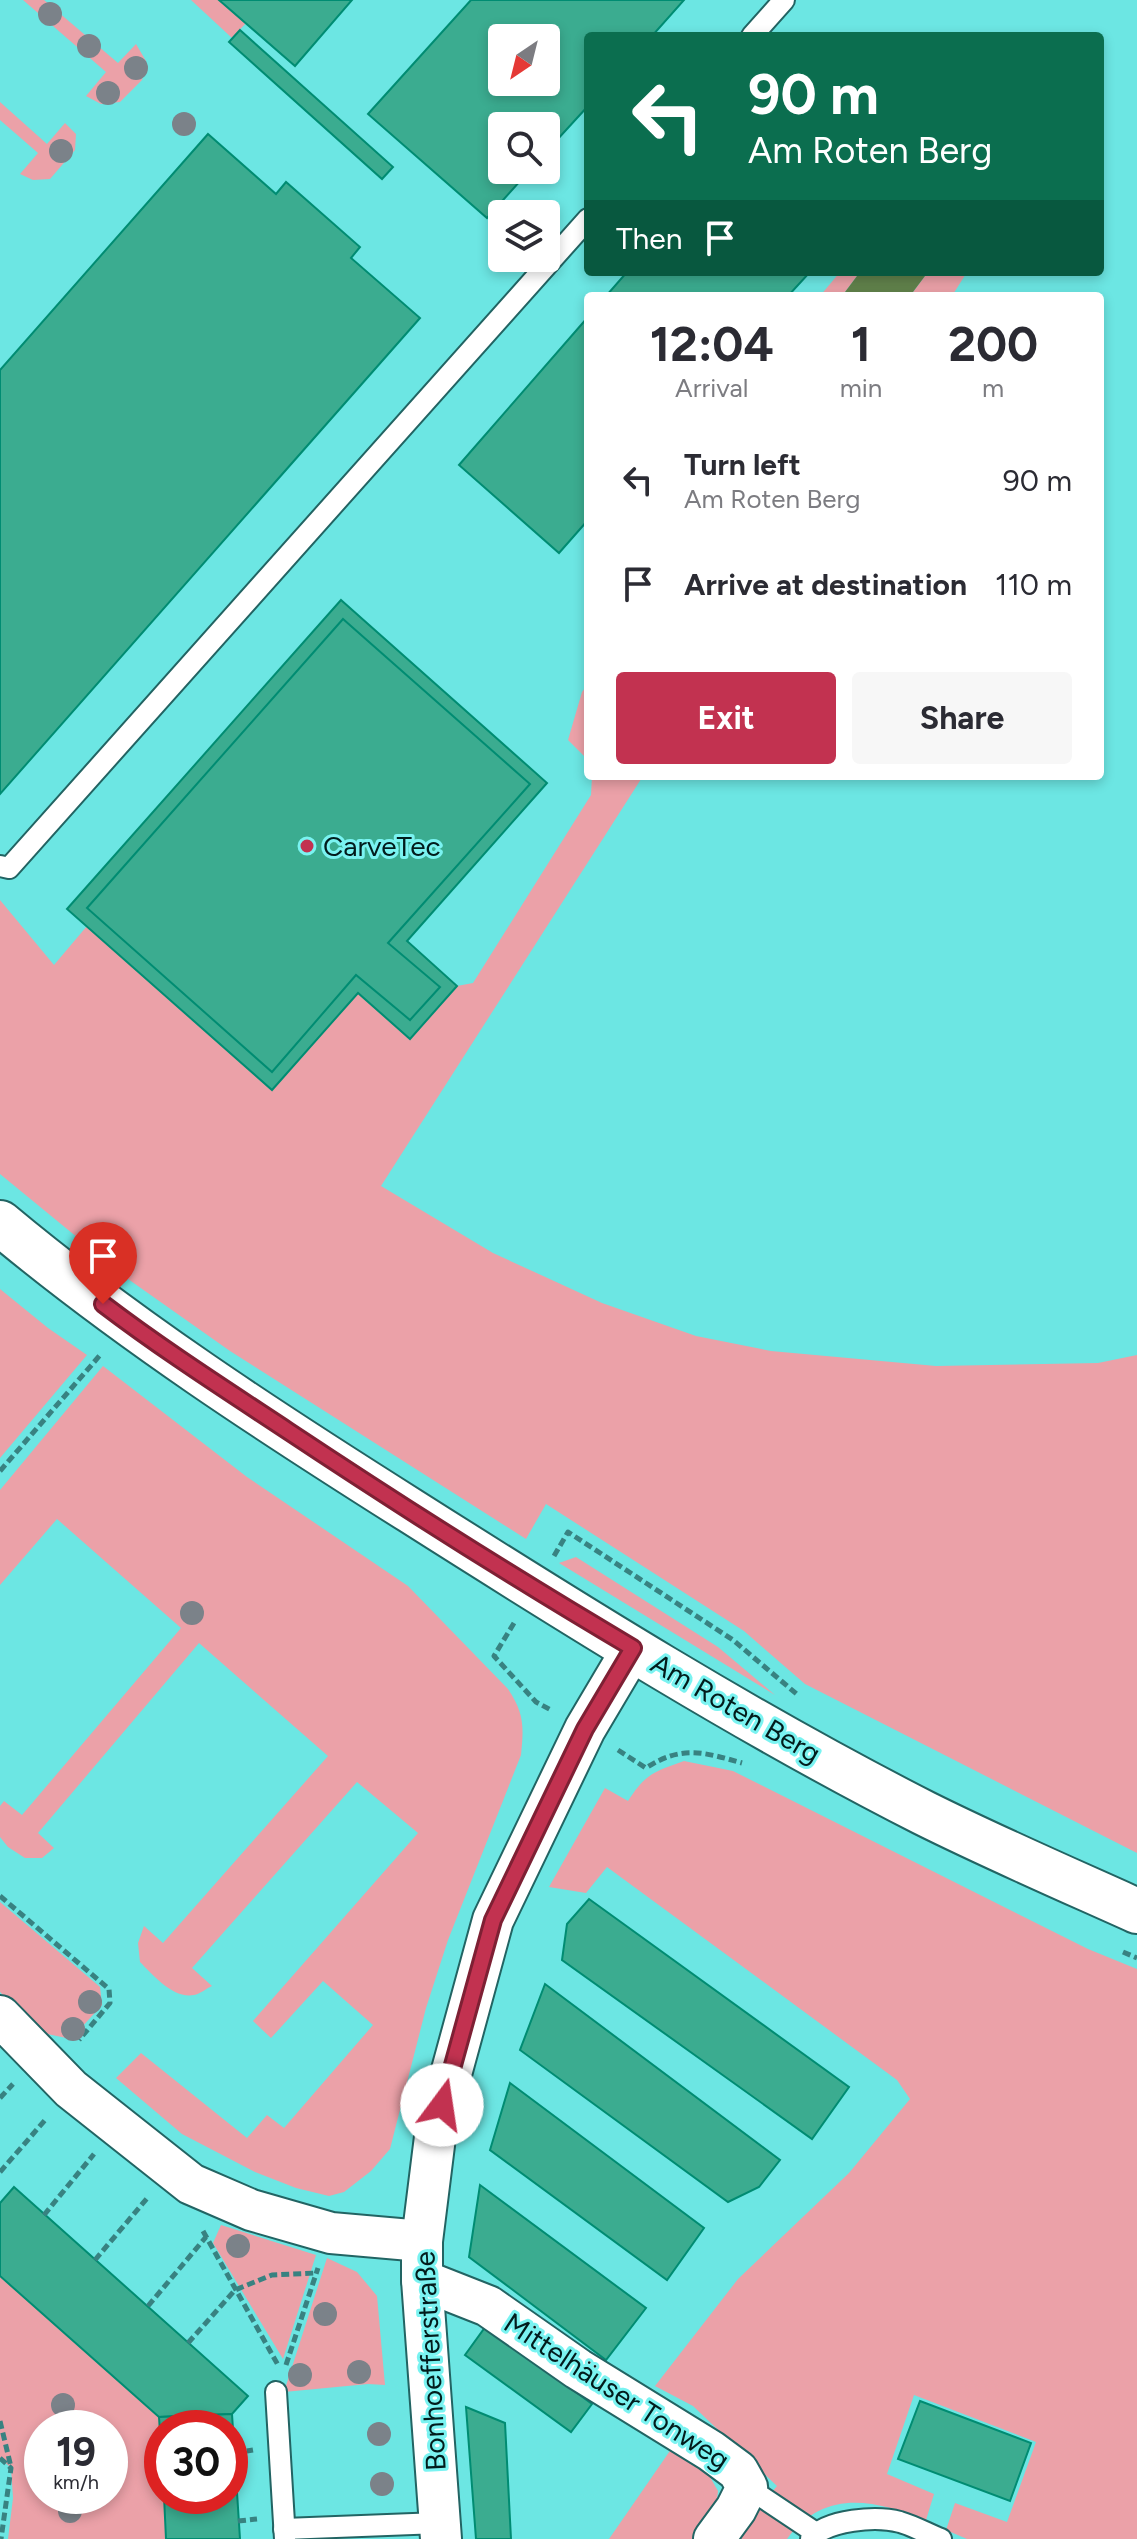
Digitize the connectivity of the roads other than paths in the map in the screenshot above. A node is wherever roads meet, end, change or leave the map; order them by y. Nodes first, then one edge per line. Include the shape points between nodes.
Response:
1 (784, 0) edge
2 (756, 32) edge
3 (584, 223) edge
4 (0, 866) edge
5 (0, 1223) edge
6 (633, 1648) junction
7 (1137, 1911) edge
8 (0, 2016) edge
9 (422, 2261) junction
10 (276, 2392) dead end
11 (747, 2487) junction
12 (440, 2531) edge
13 (285, 2534) edge
14 (814, 2536) edge
15 (714, 2539) edge
16 (941, 2539) edge

1 - 2 lane
3 - 4 lane via 9,868
5 - 6 main road, Am Roten Berg via 218,1385 496,1566
6 - 7 main road, Am Roten Berg via 926,1814
6 - 9 street, Bonhoefferstraße via 585,1729 493,1920 436,2129
8 - 9 street, Mittelhäuser Tonweg via 71,2089 191,2184 251,2210
9 - 11 street, Mittelhäuser Tonweg via 578,2369 711,2451 738,2471
9 - 12 street, Bonhoefferstraße
10 - 13 lane
11 - 14 lane
11 - 15 street, Mittelhäuser Tonweg
12 - 13 lane
14 - 16 lane via 849,2520 899,2522

